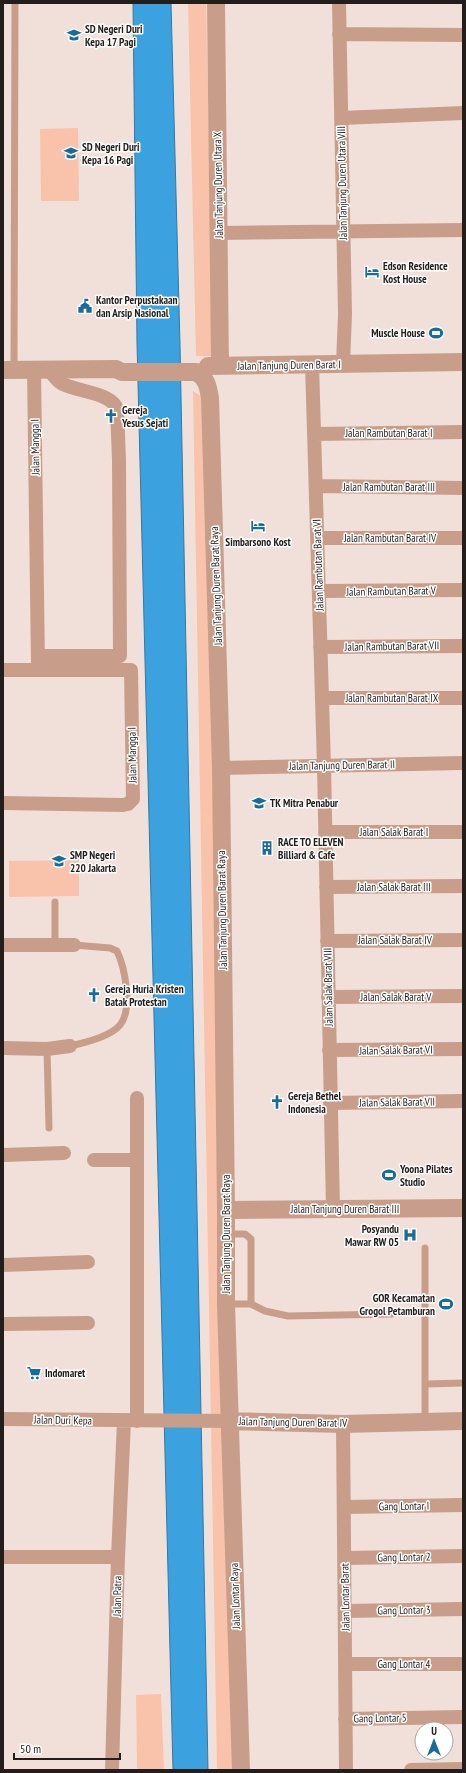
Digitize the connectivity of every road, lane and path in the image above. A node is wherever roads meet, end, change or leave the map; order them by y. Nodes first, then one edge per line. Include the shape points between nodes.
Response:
1 (15, 3) edge
2 (216, 3) edge
3 (339, 3) edge
4 (339, 34) junction
5 (463, 35) edge
6 (463, 113) edge
7 (341, 118) junction
8 (463, 230) edge
9 (343, 231) junction
10 (218, 233) junction
11 (463, 362) edge
12 (312, 364) junction
13 (343, 364) junction
14 (225, 366) junction
15 (8, 369) edge
16 (41, 369) junction
17 (196, 370) junction
18 (210, 398) junction
19 (463, 432) edge
20 (314, 434) junction
21 (316, 486) junction
22 (463, 488) edge
23 (317, 538) junction
24 (463, 538) edge
25 (463, 590) edge
26 (319, 591) junction
27 (463, 646) edge
28 (320, 647) junction
29 (38, 663) junction
30 (3, 670) edge
31 (322, 698) junction
32 (463, 698) edge
33 (463, 763) edge
34 (324, 766) junction
35 (221, 768) junction
36 (3, 803) edge
37 (325, 832) junction
38 (463, 832) edge
39 (463, 886) edge
40 (326, 887) junction
41 (54, 902) dead end
42 (327, 940) junction
43 (463, 940) edge
44 (3, 945) edge
45 (54, 945) junction
46 (74, 945) joint
47 (463, 996) edge
48 (328, 998) junction
49 (70, 1046) joint
50 (3, 1048) edge
51 (47, 1049) junction
52 (463, 1049) edge
53 (330, 1050) junction
54 (136, 1098) dead end
55 (463, 1101) edge
56 (330, 1103) junction
57 (49, 1128) dead end
58 (64, 1153) dead end
59 (3, 1155) edge
60 (94, 1160) dead end
61 (136, 1160) junction
62 (463, 1208) edge
63 (333, 1209) junction
64 (226, 1210) junction
65 (226, 1234) junction
66 (425, 1248) dead end
67 (88, 1262) dead end
68 (3, 1264) edge
69 (226, 1304) junction
70 (251, 1304) junction
71 (392, 1314) dead end
72 (88, 1323) dead end
73 (3, 1324) edge
74 (463, 1383) edge
75 (426, 1384) junction
76 (3, 1419) edge
77 (130, 1421) junction
78 (226, 1421) junction
79 (463, 1421) edge
80 (425, 1422) junction
81 (343, 1424) junction
82 (463, 1505) edge
83 (345, 1507) junction
84 (463, 1556) edge
85 (3, 1557) edge
86 (118, 1557) junction
87 (345, 1558) junction
88 (463, 1609) edge
89 (346, 1611) junction
90 (346, 1664) junction
91 (463, 1664) edge
92 (463, 1717) edge
93 (346, 1719) junction
94 (463, 1769) edge
95 (112, 1770) edge
96 (241, 1770) edge
97 (346, 1770) edge
98 (411, 1770) edge

1 - 15 lane
2 - 10 street, Jalan Tanjung Duren Utara X
3 - 4 street, Jalan Tanjung Duren Utara VIII
4 - 5 street
4 - 7 street, Jalan Tanjung Duren Utara VIII
6 - 7 street
7 - 9 street, Jalan Tanjung Duren Utara VIII
8 - 9 street
9 - 10 street
9 - 13 street, Jalan Tanjung Duren Utara VIII
10 - 14 street, Jalan Tanjung Duren Utara X
11 - 13 street, Jalan Tanjung Duren Barat I
12 - 13 street, Jalan Tanjung Duren Barat I
12 - 14 street, Jalan Tanjung Duren Barat I
12 - 20 street, Jalan Rambutan Barat VI
14 - 17 street, Jalan Tanjung Duren Barat I
14 - 18 street
15 - 16 street, Jalan Tanjung Duren Barat I
16 - 17 street, Jalan Tanjung Duren Barat I
16 - 29 street, Jalan Mangga I
16 - 29 street via 71,388 106,398 115,404 117,409 120,656
17 - 18 street, Jalan Tanjung Duren Barat Raya via 204,376
18 - 35 street, Jalan Tanjung Duren Barat Raya
19 - 20 street, Jalan Rambutan Barat I
20 - 21 street, Jalan Rambutan Barat VI
21 - 22 street, Jalan Rambutan Barat III
21 - 23 street, Jalan Rambutan Barat VI
23 - 24 street, Jalan Rambutan Barat IV
23 - 26 street, Jalan Rambutan Barat VI
25 - 26 street, Jalan Rambutan Barat V
26 - 28 street, Jalan Rambutan Barat VI
27 - 28 street, Jalan Rambutan Barat VII
28 - 31 street, Jalan Rambutan Barat VI
29 - 30 street, Jalan Mangga I
29 - 36 street, Jalan Mangga I via 131,670 133,800 123,805
31 - 32 street, Jalan Rambutan Barat IX
31 - 34 street, Jalan Rambutan Barat VI
33 - 34 street, Jalan Tanjung Duren Barat II
34 - 35 street, Jalan Tanjung Duren Barat II
34 - 37 street, Jalan Salak Barat VIII
35 - 64 street, Jalan Tanjung Duren Barat Raya
37 - 38 street, Jalan Salak Barat I
37 - 40 street, Jalan Salak Barat VIII
39 - 40 street, Jalan Salak Barat III
40 - 42 street, Jalan Salak Barat VIII
41 - 45 lane
42 - 43 street, Jalan Salak Barat IV
42 - 48 street, Jalan Salak Barat VIII
44 - 45 street
45 - 46 street
46 - 49 lane via 110,948 117,951 126,976 127,997 125,1013 119,1026 90,1042
47 - 48 street, Jalan Salak Barat V
48 - 53 street, Jalan Salak Barat VIII
49 - 51 street
50 - 51 street
51 - 57 lane
52 - 53 street, Jalan Salak Barat VI
53 - 56 street, Jalan Salak Barat VIII
54 - 61 street, Jalan Patra
55 - 56 street, Jalan Salak Barat VII
56 - 63 street, Jalan Salak Barat VIII
58 - 59 street
60 - 61 street
61 - 77 street, Jalan Patra
62 - 63 street, Jalan Tanjung Duren Barat III
63 - 64 street, Jalan Tanjung Duren Barat III
64 - 65 street, Jalan Tanjung Duren Barat Raya
65 - 69 street, Jalan Tanjung Duren Barat Raya
65 - 70 lane via 245,1234 250,1239
66 - 75 lane
67 - 68 street
69 - 70 lane
69 - 78 street, Jalan Tanjung Duren Barat Raya
70 - 71 lane via 265,1311 288,1316
72 - 73 street
74 - 75 lane
75 - 80 lane
76 - 77 street, Jalan Duri Kepa
77 - 78 street, Jalan Tanjung Duren Barat IV
77 - 86 street, Jalan Patra
78 - 81 street, Jalan Tanjung Duren Barat IV
78 - 96 street, Jalan Lontar Raya
79 - 80 street, Jalan Tanjung Duren Barat IV
80 - 81 street, Jalan Tanjung Duren Barat IV
81 - 83 street, Jalan Lontar Barat
82 - 83 street, Gang Lontar I
83 - 87 street, Jalan Lontar Barat
84 - 87 street, Gang Lontar 2
85 - 86 street
86 - 95 street, Jalan Patra
87 - 89 street, Jalan Lontar Barat
88 - 89 street, Gang Lontar 3
89 - 90 street, Jalan Lontar Barat
90 - 91 street, Gang Lontar 4
90 - 93 street, Jalan Lontar Barat
92 - 93 street, Gang Lontar 5
93 - 97 street, Jalan Lontar Barat
94 - 98 street

